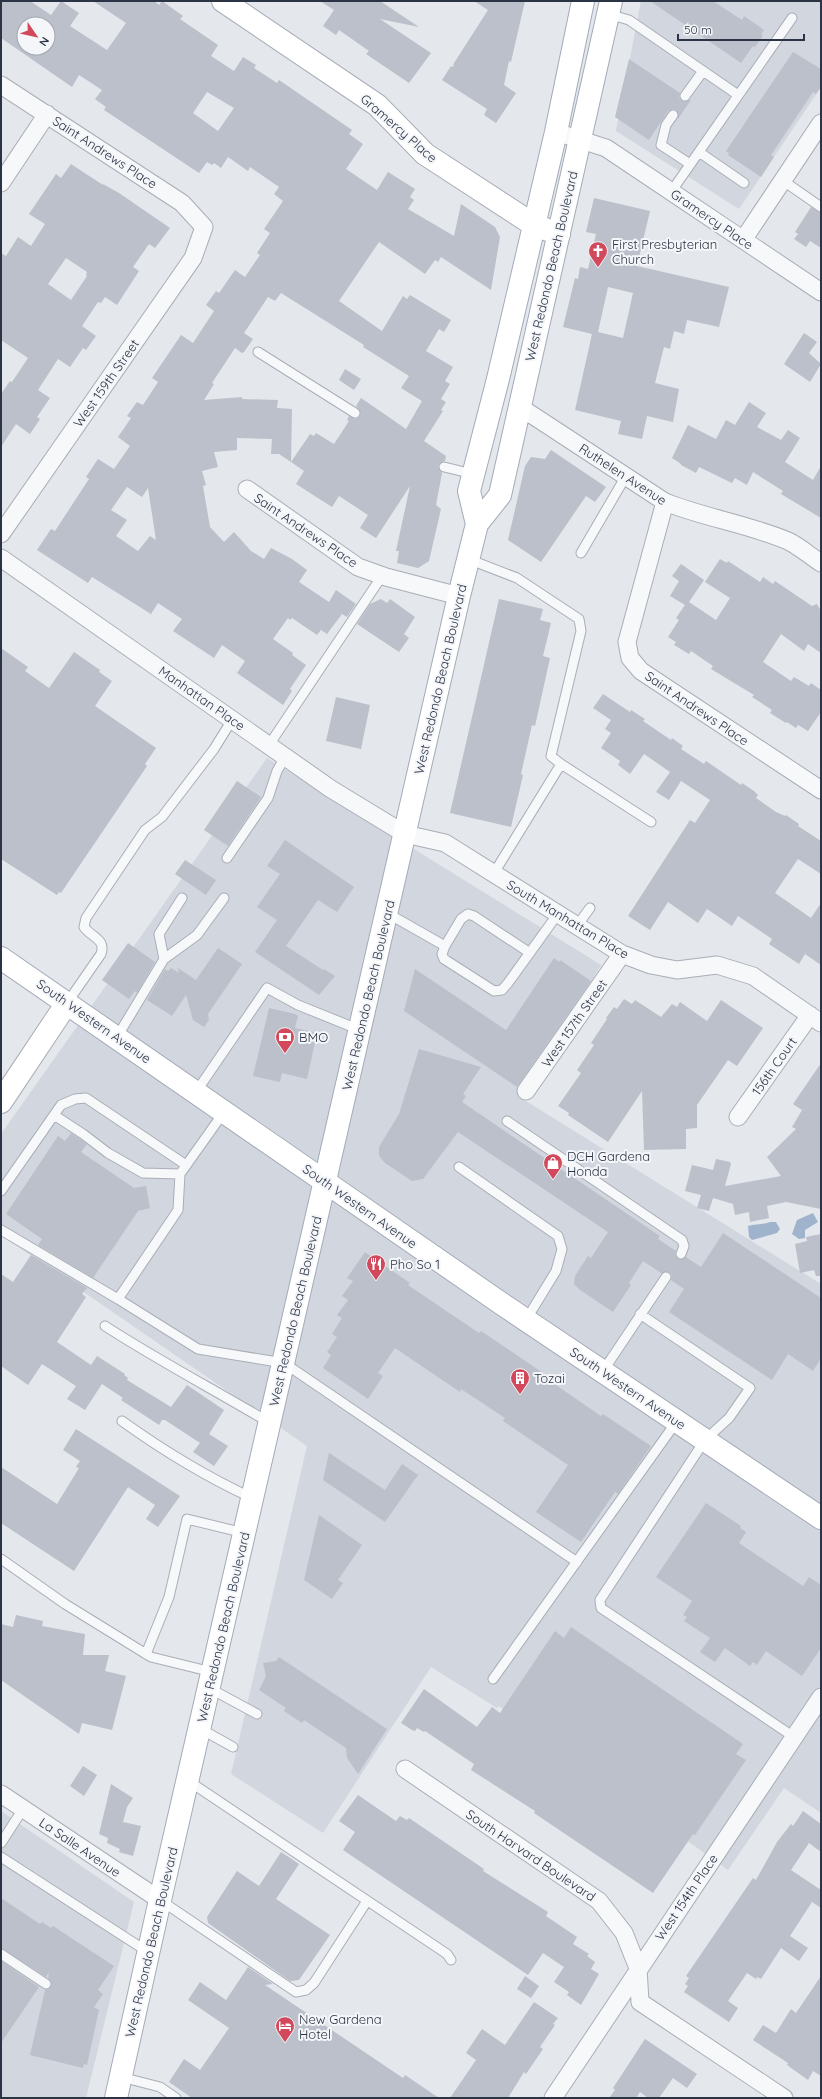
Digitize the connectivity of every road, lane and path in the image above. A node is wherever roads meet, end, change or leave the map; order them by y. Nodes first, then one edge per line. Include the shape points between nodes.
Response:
1 (224, 1) edge
2 (583, 1) edge
3 (610, 7) edge
4 (792, 18) dead end
5 (703, 71) junction
6 (1, 84) edge
7 (738, 95) junction
8 (685, 96) dead end
9 (47, 114) junction
10 (673, 115) dead end
11 (821, 123) edge
12 (556, 132) junction
13 (579, 139) junction
14 (699, 152) junction
15 (690, 164) junction
16 (782, 180) junction
17 (1, 183) edge
18 (744, 183) dead end
19 (671, 192) junction
20 (821, 207) edge
21 (534, 225) junction
22 (204, 227) joint
23 (559, 234) junction
24 (743, 240) junction
25 (821, 292) edge
26 (258, 352) dead end
27 (520, 407) junction
28 (355, 413) dead end
29 (444, 467) dead end
30 (473, 474) junction
31 (626, 476) junction
32 (247, 489) dead end
33 (665, 502) junction
34 (478, 524) junction
35 (1, 534) edge
36 (580, 553) dead end
37 (1, 558) edge
38 (468, 559) junction
39 (821, 563) edge
40 (382, 576) junction
41 (459, 596) junction
42 (232, 720) junction
43 (269, 745) junction
44 (285, 757) junction
45 (561, 764) junction
46 (821, 790) edge
47 (651, 822) dead end
48 (405, 834) junction
49 (227, 858) dead end
50 (494, 873) junction
51 (182, 898) dead end
52 (224, 898) dead end
53 (590, 908) dead end
54 (387, 913) junction
55 (557, 915) junction
56 (576, 927) junction
57 (445, 946) junction
58 (530, 953) junction
59 (622, 954) junction
60 (1, 958) edge
61 (164, 959) junction
62 (67, 1003) junction
63 (816, 1019) edge
64 (360, 1030) junction
65 (116, 1037) junction
66 (526, 1091) dead end
67 (196, 1093) junction
68 (1, 1102) edge
69 (224, 1112) junction
70 (54, 1115) junction
71 (738, 1117) dead end
72 (507, 1121) dead end
73 (186, 1165) junction
74 (459, 1168) dead end
75 (180, 1174) junction
76 (325, 1183) junction
77 (1, 1191) edge
78 (1, 1230) edge
79 (681, 1254) dead end
80 (666, 1277) dead end
81 (118, 1299) junction
82 (640, 1314) junction
83 (526, 1320) junction
84 (105, 1326) dead end
85 (284, 1363) junction
86 (603, 1371) junction
87 (122, 1421) dead end
88 (677, 1421) junction
89 (270, 1423) junction
90 (705, 1440) junction
91 (252, 1498) junction
92 (821, 1518) edge
93 (244, 1533) junction
94 (1, 1560) edge
95 (577, 1562) junction
96 (146, 1654) junction
97 (492, 1679) dead end
98 (210, 1680) junction
99 (821, 1697) edge
100 (257, 1714) dead end
101 (199, 1728) junction
102 (794, 1737) junction
103 (233, 1748) dead end
104 (405, 1769) dead end
105 (188, 1780) junction
106 (1, 1794) edge
107 (23, 1809) junction
108 (1, 1843) edge
109 (1, 1857) edge
110 (160, 1900) junction
111 (367, 1901) junction
112 (148, 1952) junction
113 (1, 1954) edge
114 (451, 1960) dead end
115 (638, 1968) junction
116 (46, 1984) dead end
117 (121, 2077) junction
118 (116, 2098) edge
119 (176, 2098) edge
120 (553, 2098) edge
121 (784, 2098) edge

1 - 21 main road, Gramercy Place via 377,105 425,154
2 - 12 main road, West Redondo Beach Boulevard
3 - 5 lane
3 - 13 main road, West Redondo Beach Boulevard
4 - 7 lane
5 - 7 lane
5 - 8 lane
6 - 9 street, Saint Andrews Place
7 - 14 lane
9 - 17 street
9 - 22 street, Saint Andrews Place via 182,203
10 - 15 lane via 666,125 661,145
11 - 16 street
12 - 13 street, Gramercy Place
12 - 21 main road, West Redondo Beach Boulevard
13 - 19 street, Gramercy Place via 606,148
13 - 23 main road, West Redondo Beach Boulevard
14 - 15 lane
14 - 18 lane
15 - 19 lane
16 - 20 lane
16 - 24 street
19 - 24 street, Gramercy Place
21 - 23 main road, Gramercy Place
21 - 30 main road, West Redondo Beach Boulevard
22 - 35 street, West 159th Street via 193,258
23 - 27 main road, West Redondo Beach Boulevard
24 - 25 street, Gramercy Place
26 - 28 lane
27 - 31 street, Ruthelen Avenue
27 - 34 main road, West Redondo Beach Boulevard via 500,495
29 - 30 lane
30 - 34 main road, West Redondo Beach Boulevard via 469,491
31 - 33 street, Ruthelen Avenue
31 - 36 lane
32 - 40 street, Saint Andrews Place via 358,567
33 - 39 street, Ruthelen Avenue via 790,542
33 - 46 street, Saint Andrews Place via 627,642 630,658 641,671
34 - 38 main road, West Redondo Beach Boulevard
37 - 42 street, Manhattan Place
38 - 41 main road, West Redondo Beach Boulevard
38 - 45 lane via 517,578 579,619 581,625 551,756
40 - 41 street, Saint Andrews Place
40 - 43 lane
41 - 48 main road, West Redondo Beach Boulevard
42 - 43 street, Manhattan Place
42 - 62 lane via 214,749 162,817 145,830 86,918 84,927 101,941 103,948
43 - 44 street, Manhattan Place
44 - 48 street, Manhattan Place via 331,789
44 - 49 lane via 268,798
45 - 47 lane
45 - 50 lane
48 - 50 street, South Manhattan Place via 445,843
48 - 54 main road, West Redondo Beach Boulevard
50 - 55 street, South Manhattan Place
51 - 61 lane via 159,934
52 - 61 lane via 197,936
53 - 56 lane
54 - 57 lane
54 - 64 main road, West Redondo Beach Boulevard
55 - 56 street, South Manhattan Place
55 - 58 lane
56 - 59 street, South Manhattan Place
57 - 58 lane via 461,919 468,914
57 - 58 lane via 442,954 444,959 494,991 502,990
59 - 63 street, South Manhattan Place via 670,969 717,965 753,976
59 - 66 street, West 157th Street
60 - 62 main road, South Western Avenue
61 - 65 lane
62 - 65 main road, South Western Avenue
62 - 68 main road
63 - 71 street, 156th Court
64 - 67 lane via 298,1005 268,988
64 - 76 main road, West Redondo Beach Boulevard
65 - 67 main road, South Western Avenue
67 - 69 main road, South Western Avenue
69 - 73 lane
69 - 76 main road, South Western Avenue
70 - 73 lane via 61,1106 75,1099 86,1098
70 - 75 lane via 108,1153 143,1173
70 - 77 lane
72 - 79 lane via 682,1240 684,1246
73 - 75 lane
74 - 83 lane via 558,1236 562,1249 556,1271
75 - 81 lane via 178,1210
76 - 83 main road, South Western Avenue
76 - 85 main road, West Redondo Beach Boulevard
78 - 81 lane
80 - 82 lane
81 - 85 lane via 198,1349
82 - 86 lane
82 - 90 lane via 750,1388 729,1418
83 - 86 main road, South Western Avenue
84 - 89 lane via 186,1376
85 - 89 main road, West Redondo Beach Boulevard
85 - 95 lane
86 - 88 main road, South Western Avenue
87 - 91 lane via 232,1489
88 - 90 main road, South Western Avenue
88 - 95 lane
89 - 91 main road, West Redondo Beach Boulevard
90 - 92 main road, South Western Avenue
90 - 102 lane via 600,1600 601,1608
91 - 93 main road, West Redondo Beach Boulevard
93 - 96 lane via 188,1519 169,1597
93 - 98 main road, West Redondo Beach Boulevard
94 - 96 lane via 64,1604
95 - 97 lane
96 - 98 lane
98 - 100 lane
98 - 101 main road, West Redondo Beach Boulevard
99 - 102 street, West 154th Place
101 - 103 lane
101 - 105 main road, West Redondo Beach Boulevard
102 - 115 street, West 154th Place
104 - 115 street, South Harvard Boulevard via 599,1901 624,1933
105 - 110 main road, West Redondo Beach Boulevard
105 - 111 lane
106 - 107 street, La Salle Avenue
107 - 108 lane
107 - 110 street, La Salle Avenue
109 - 112 lane
110 - 111 lane via 296,1992 306,1990 314,1983
110 - 112 main road, West Redondo Beach Boulevard
111 - 114 lane via 447,1954
112 - 117 main road, West Redondo Beach Boulevard
113 - 116 lane
115 - 120 street, West 154th Place
115 - 121 street, South Harvard Boulevard via 640,2002
117 - 118 main road, West Redondo Beach Boulevard
117 - 119 lane via 160,2087

